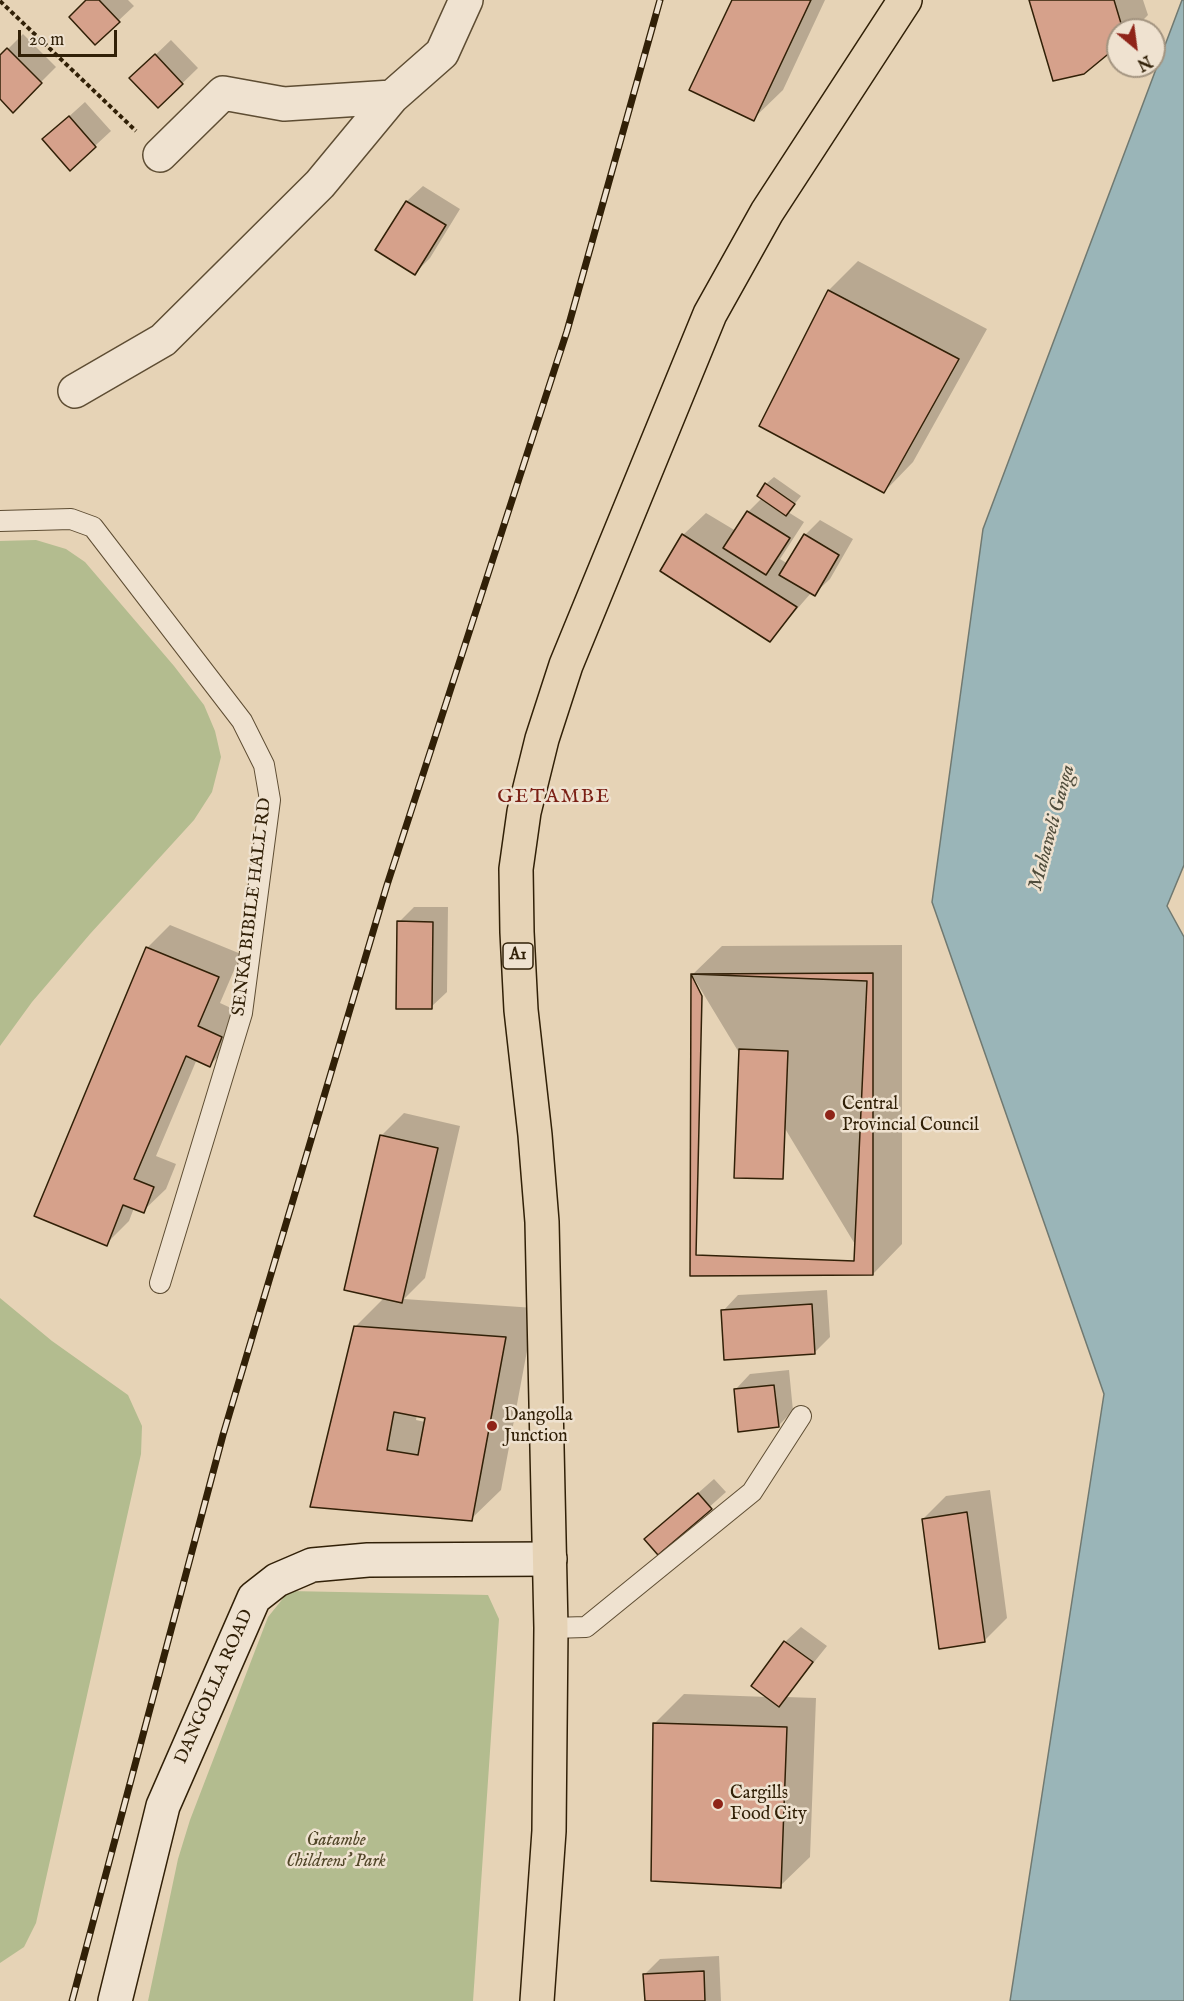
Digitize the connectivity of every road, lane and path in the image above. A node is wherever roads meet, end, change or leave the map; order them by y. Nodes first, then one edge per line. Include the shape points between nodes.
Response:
1 (466, 0) edge
2 (905, 0) edge
3 (0, 1) edge
4 (392, 97) junction
5 (160, 155) joint
6 (75, 392) dead end
7 (0, 521) edge
8 (160, 1283) dead end
9 (801, 1416) dead end
10 (550, 1559) junction
11 (551, 1628) junction
12 (115, 2001) edge
13 (537, 2001) edge

1 - 4 street via 442,53
2 - 10 highway, A1 via 767,212 711,314 566,665 524,812 516,869 517,932 520,1011 542,1222
3 - 5 path
4 - 5 street via 284,104 223,93
4 - 6 street via 320,184 163,340
7 - 8 lane, SENKA BIBILE HALL RD via 71,519 93,528 242,721 264,765 270,800 242,1013
9 - 11 lane via 752,1492 586,1627
10 - 11 highway, A1
10 - 12 street, DANGOLLA ROAD via 368,1560 312,1565 277,1580 254,1598 163,1806
11 - 13 highway, A1 via 549,1831

